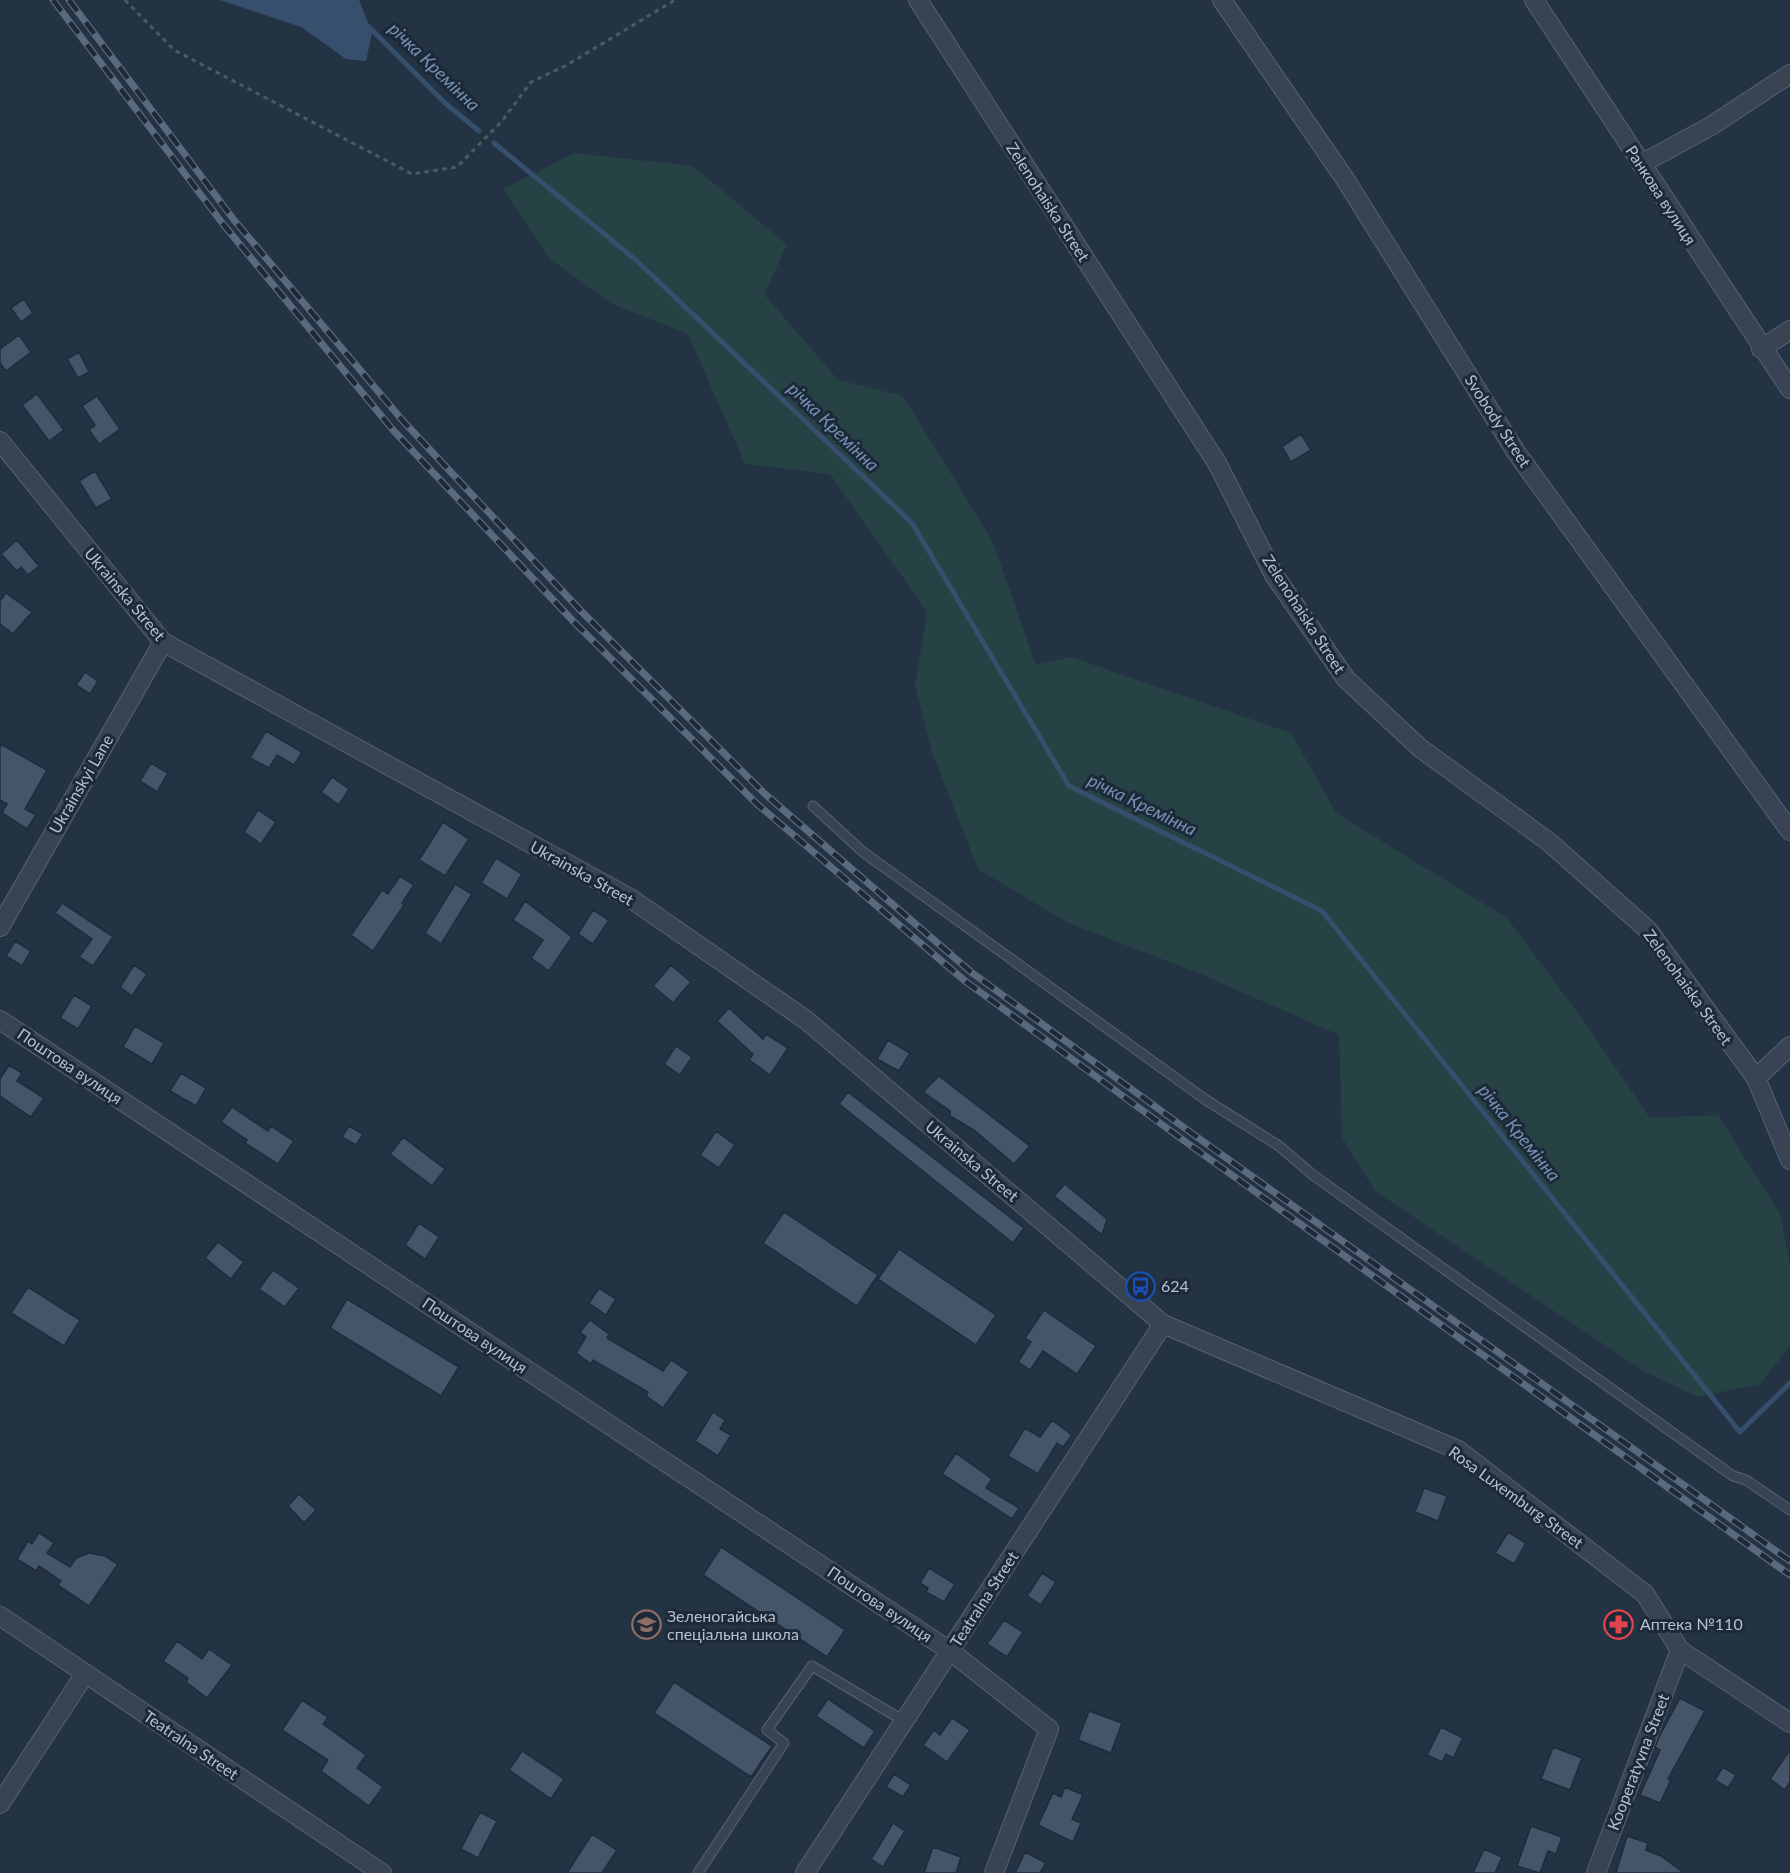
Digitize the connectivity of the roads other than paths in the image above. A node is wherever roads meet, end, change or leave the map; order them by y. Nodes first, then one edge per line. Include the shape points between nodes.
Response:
1 (918, 0) edge
2 (1222, 0) edge
3 (1534, 0) edge
4 (1790, 74) edge
5 (1641, 164) junction
6 (1790, 330) edge
7 (1761, 349) junction
8 (1790, 389) edge
9 (0, 441) edge
10 (162, 642) junction
11 (813, 806) dead end
12 (1790, 831) edge
13 (0, 927) edge
14 (0, 1020) edge
15 (1790, 1046) edge
16 (1756, 1078) junction
17 (1790, 1161) edge
18 (1163, 1324) junction
19 (1790, 1510) edge
20 (0, 1616) edge
21 (1680, 1650) junction
22 (950, 1651) junction
23 (85, 1674) junction
24 (904, 1721) junction
25 (1790, 1724) edge
26 (0, 1804) edge
27 (382, 1873) edge
28 (698, 1873) edge
29 (805, 1873) edge
30 (994, 1873) edge
31 (1596, 1873) edge

1 - 16 street, Zelenohaiska Street via 1217,463 1274,574 1346,679 1420,748 1549,842 1648,930
2 - 12 street, Svobody Street via 1345,179 1516,452
3 - 5 street, Ранкова вулиця
4 - 5 street via 1711,126
5 - 7 street, Ранкова вулиця
6 - 7 street
7 - 8 street, Ранкова вулиця
9 - 10 street, Ukrainska Street
10 - 13 street, Ukrainskyi Lane
10 - 18 street, Ukrainska Street via 630,898 806,1020
11 - 19 lane via 863,852 1196,1093 1279,1146 1313,1175 1733,1476 1746,1480
14 - 22 street, Поштова вулиця
15 - 16 street
16 - 17 street, Zelenohaiska Street
18 - 21 street, Rosa Luxemburg Street via 1458,1450 1645,1594
18 - 22 street, Teatralna Street
20 - 23 street, Teatralna Street
21 - 25 street, Rosa Luxemburg Street
21 - 31 street, Kooperatyvna Street
22 - 24 street, Teatralna Street
22 - 30 street, Поштова вулиця via 1049,1729
23 - 26 street
23 - 27 street, Teatralna Street
24 - 28 lane via 812,1666 767,1730 784,1743
24 - 29 street, Teatralna Street

